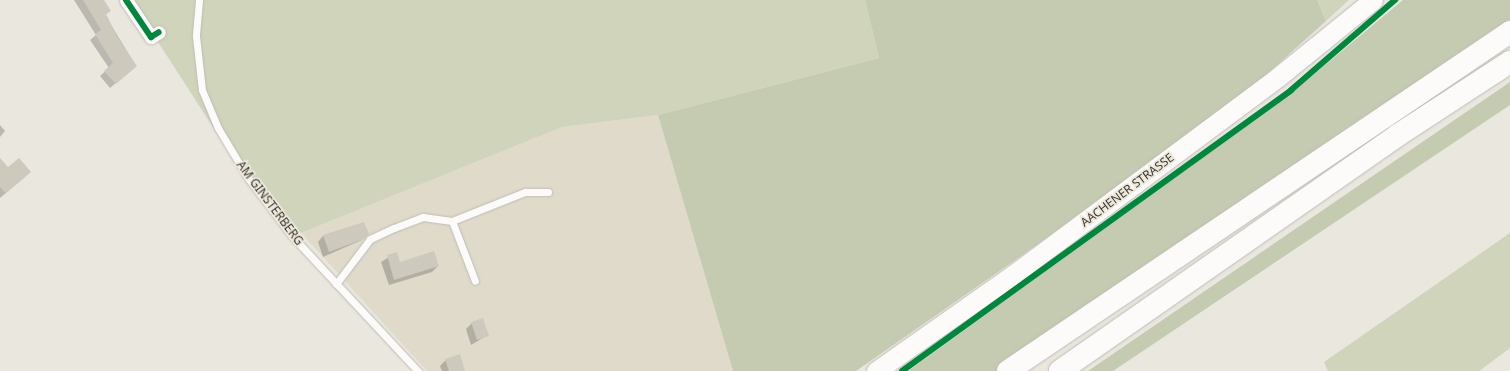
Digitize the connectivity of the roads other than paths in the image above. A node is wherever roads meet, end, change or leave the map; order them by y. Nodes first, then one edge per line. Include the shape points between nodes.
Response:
1 (126, 0) edge
2 (199, 0) edge
3 (1372, 0) edge
4 (159, 32) dead end
5 (1510, 32) edge
6 (1510, 62) edge
7 (548, 192) dead end
8 (452, 221) junction
9 (475, 281) dead end
10 (336, 284) junction
11 (418, 371) edge
12 (876, 371) edge
13 (1008, 371) edge
14 (1060, 371) edge

1 - 4 street via 150,37
2 - 10 lane, AM GINSTERBERG via 196,36 202,90 218,128 253,184 292,236
3 - 12 main road, AACHENER STRASSE via 1278,77 1014,274
5 - 13 highway
6 - 14 highway via 1398,136
7 - 8 lane via 525,192
8 - 9 lane
8 - 10 lane via 423,217 370,238
10 - 11 lane, AM GINSTERBERG

